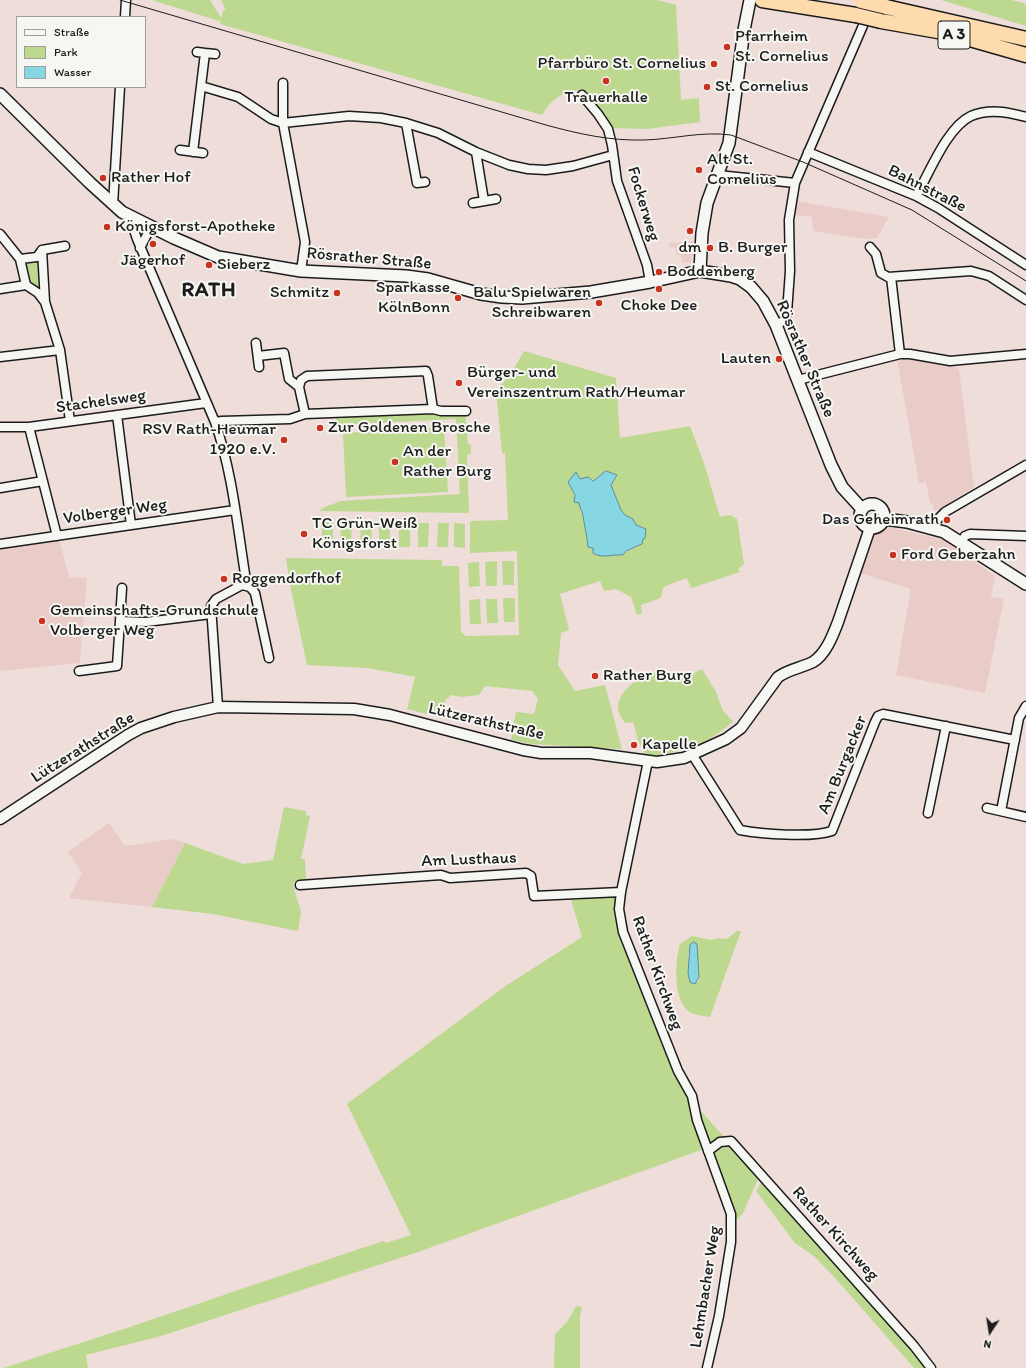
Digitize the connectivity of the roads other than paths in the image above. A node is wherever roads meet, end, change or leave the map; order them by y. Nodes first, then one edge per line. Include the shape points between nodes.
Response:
1 (126, 0) edge
2 (750, 0) edge
3 (763, 0) edge
4 (864, 0) edge
5 (125, 16) edge
6 (1026, 39) edge
7 (215, 54) dead end
8 (1026, 55) edge
9 (283, 83) dead end
10 (201, 86) junction
11 (120, 88) edge
12 (0, 94) edge
13 (582, 96) dead end
14 (1026, 117) edge
15 (283, 123) junction
16 (406, 123) junction
17 (180, 150) dead end
18 (193, 152) junction
19 (476, 152) junction
20 (808, 152) junction
21 (203, 153) dead end
22 (613, 155) junction
23 (718, 175) junction
24 (425, 182) dead end
25 (796, 183) junction
26 (916, 196) junction
27 (496, 199) dead end
28 (484, 201) junction
29 (473, 203) dead end
30 (113, 205) junction
31 (136, 219) junction
32 (151, 227) junction
33 (0, 234) edge
34 (65, 246) dead end
35 (870, 247) dead end
36 (140, 248) junction
37 (42, 250) junction
38 (20, 260) junction
39 (1026, 265) edge
40 (301, 271) junction
41 (700, 271) junction
42 (891, 277) junction
43 (650, 282) junction
44 (26, 286) junction
45 (0, 289) edge
46 (1026, 300) edge
47 (45, 302) junction
48 (776, 325) junction
49 (256, 343) dead end
50 (60, 350) junction
51 (900, 354) junction
52 (1026, 354) edge
53 (258, 356) junction
54 (0, 357) edge
55 (259, 367) dead end
56 (798, 380) junction
57 (299, 387) junction
58 (206, 403) junction
59 (433, 409) junction
60 (466, 411) dead end
61 (305, 414) junction
62 (117, 415) junction
63 (70, 421) junction
64 (215, 422) junction
65 (29, 426) junction
66 (0, 427) edge
67 (1026, 464) edge
68 (44, 481) junction
69 (0, 488) edge
70 (862, 509) junction
71 (235, 510) junction
72 (884, 519) junction
73 (131, 525) junction
74 (870, 528) junction
75 (933, 528) junction
76 (57, 536) junction
77 (1026, 536) edge
78 (961, 542) junction
79 (0, 544) edge
80 (1026, 584) edge
81 (242, 585) junction
82 (122, 588) dead end
83 (211, 614) junction
84 (120, 621) junction
85 (268, 658) dead end
86 (79, 671) dead end
87 (1026, 706) edge
88 (218, 707) junction
89 (946, 726) junction
90 (1015, 740) junction
91 (694, 754) junction
92 (648, 761) junction
93 (987, 808) dead end
94 (1001, 811) junction
95 (928, 813) dead end
96 (1026, 817) edge
97 (0, 819) edge
98 (300, 886) dead end
99 (621, 892) junction
100 (697, 1120) joint
101 (708, 1151) junction
102 (707, 1368) edge
103 (932, 1368) edge

1 - 5 street
2 - 23 main road via 729,143
3 - 8 highway, A 3, bridge via 949,33
4 - 6 highway, A 3, bridge
4 - 20 street
7 - 10 street via 201,52
9 - 15 street
10 - 15 street via 238,97 271,119
10 - 18 street
11 - 30 street
12 - 30 main road, Rösrather Straße
13 - 22 street, Fockerweg via 608,129
14 - 26 street via 1001,112 971,116 949,137
15 - 16 street via 349,116
15 - 40 street via 305,242
16 - 19 street via 438,133
16 - 24 street via 417,184
17 - 18 street
18 - 21 street
19 - 22 street via 510,165 546,170
19 - 28 street
20 - 25 street
20 - 26 street, Bahnstraße
22 - 43 street, Fockerweg via 617,181
23 - 25 street
23 - 41 main road via 707,203 702,232
25 - 48 street via 790,220 787,313 785,320
26 - 39 street, Bahnstraße
27 - 28 street
28 - 29 street
30 - 31 main road, Rösrather Straße
31 - 32 main road, Rösrather Straße
31 - 36 street via 134,230
32 - 36 street
32 - 40 main road, Rösrather Straße via 218,257
33 - 38 street
34 - 37 street
35 - 42 street via 876,254 881,273
36 - 58 street
37 - 38 street via 37,257
37 - 47 street
38 - 44 street
40 - 43 main road, Rösrather Straße via 406,276 428,279 481,294 515,298 590,292
41 - 43 main road, Rösrather Straße
41 - 48 main road, Rösrather Straße via 731,276 746,283 763,301
42 - 46 street via 971,271 989,276
42 - 51 street
44 - 45 street
44 - 47 street
47 - 50 street
48 - 56 main road, Rösrather Straße
49 - 53 street
50 - 54 street
50 - 63 street
51 - 52 street via 950,361
51 - 56 street
53 - 55 street
53 - 57 street via 284,353 289,379
56 - 70 main road, Rösrather Straße via 842,487
57 - 59 street via 301,380 307,376 426,371
57 - 61 street
58 - 62 street, Stachelsweg
58 - 64 street
59 - 60 street
59 - 61 street
61 - 64 street via 290,419
62 - 63 street, Stachelsweg
62 - 73 street
63 - 65 street, Stachelsweg
64 - 71 street
65 - 66 street, Stachelsweg
65 - 68 street
67 - 75 street via 945,512
68 - 69 street
68 - 76 street
70 - 72 main road via 876,504 882,508
70 - 74 main road via 861,521
71 - 73 street, Volberger Weg
71 - 81 street via 245,574
72 - 74 main road via 877,528
72 - 75 main road
73 - 76 street, Volberger Weg
74 - 91 street, Lützerathstraße via 836,628 820,655 813,661 782,674 741,728 726,739
75 - 78 main road
76 - 79 street, Volberger Weg
77 - 78 street via 970,534
78 - 80 main road
81 - 83 street via 216,599 211,606
81 - 85 street via 250,587 255,594
82 - 84 street
83 - 84 street via 146,622
83 - 88 street
84 - 86 street via 117,666
87 - 90 street via 1019,718
88 - 92 street, Lützerathstraße via 364,710 523,750 540,753 590,753
88 - 97 street, Lützerathstraße via 141,728
89 - 90 street, Am Burgacker
89 - 91 street, Am Burgacker via 890,714 878,716 832,831 827,833 740,830 694,759
89 - 95 street
90 - 94 street
91 - 92 street, Lützerathstraße via 666,762
92 - 99 street, Rather Kirchweg
93 - 94 street
94 - 96 street
98 - 99 street, Am Lusthaus via 440,876 450,878 526,874 532,876 534,896
99 - 100 street, Rather Kirchweg via 619,909 623,932 678,1071 692,1096
100 - 101 street, Lehmbacher Weg
101 - 102 street, Lehmbacher Weg via 731,1214 732,1229 719,1316
101 - 103 street, Rather Kirchweg via 720,1142 731,1141

